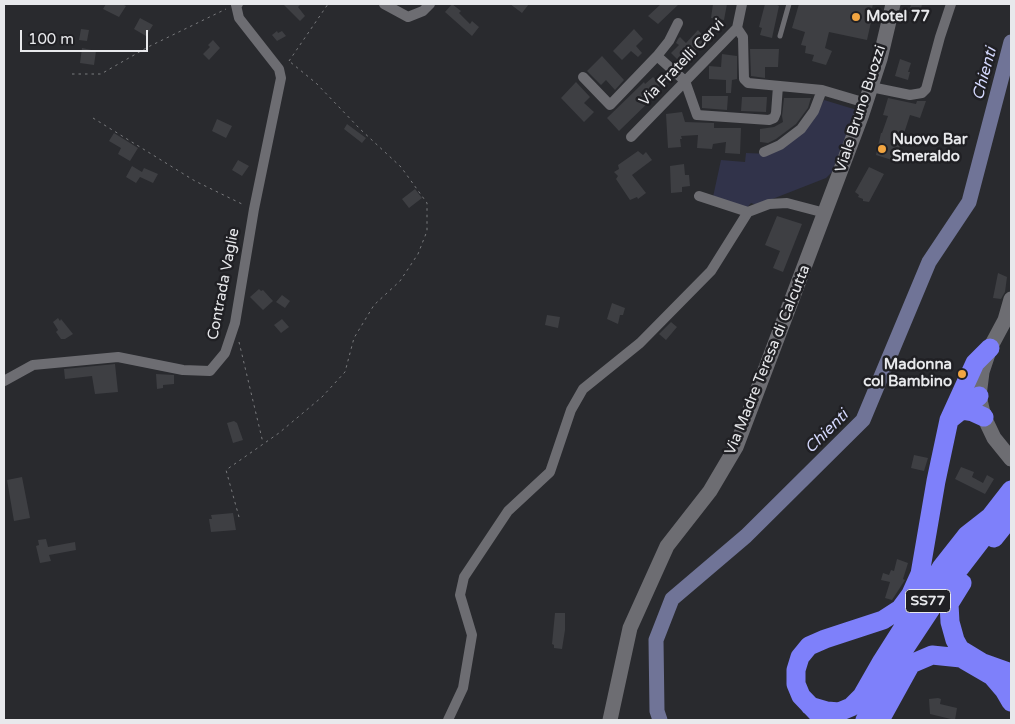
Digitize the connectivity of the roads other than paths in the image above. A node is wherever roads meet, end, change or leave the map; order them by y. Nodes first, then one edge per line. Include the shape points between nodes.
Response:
1 (237, 4) edge
2 (384, 4) edge
3 (430, 4) edge
4 (742, 4) edge
5 (789, 4) edge
6 (892, 4) edge
7 (951, 4) edge
8 (678, 23) dead end
9 (737, 28) junction
10 (780, 36) dead end
11 (657, 56) junction
12 (583, 77) dead end
13 (685, 82) junction
14 (778, 86) junction
15 (871, 87) junction
16 (822, 90) junction
17 (866, 103) junction
18 (631, 137) dead end
19 (764, 152) dead end
20 (700, 196) dead end
21 (748, 212) junction
22 (825, 213) junction
23 (1011, 299) edge
24 (990, 348) junction
25 (4, 381) edge
26 (979, 396) junction
27 (956, 409) junction
28 (984, 417) junction
29 (1011, 459) edge
30 (1011, 490) edge
31 (1011, 501) edge
32 (1011, 514) edge
33 (990, 517) junction
34 (1009, 682) edge
35 (809, 706) junction
36 (448, 720) edge
37 (610, 720) edge
38 (824, 720) edge
39 (856, 720) edge
40 (865, 720) edge
41 (880, 720) edge

1 - 25 street, Contrada Vaglie via 239,18 279,69 280,78 235,323 225,353 210,370 183,370 118,357 33,365
2 - 3 street via 408,18
4 - 9 street, Via Fratelli Cervi
5 - 10 lane
6 - 15 main road, Viale Bruno Buozzi
7 - 15 street via 926,89 910,95
8 - 11 street
9 - 13 street, Via Fratelli Cervi
9 - 14 street via 743,37 744,78 748,84
11 - 12 street via 610,105
11 - 13 street
13 - 14 street via 696,115 769,120 776,113
13 - 18 street, Via Fratelli Cervi
14 - 16 street
15 - 17 main road, Viale Bruno Buozzi
16 - 17 street
16 - 19 street via 814,111 801,129 780,145
17 - 22 main road, Viale Bruno Buozzi
20 - 21 street
21 - 22 street via 769,204 787,203
21 - 36 street via 711,271 640,343 583,389 570,410 550,472 508,511 464,577 460,595 472,635 463,688
22 - 37 main road, Via Madre Teresa di Calcutta via 736,447 710,491 667,546 630,628
23 - 24 main road via 1006,320
24 - 26 main road
24 - 27 highway via 975,363
26 - 27 highway
26 - 28 main road
27 - 28 highway
27 - 35 highway via 936,481 920,574 911,594 900,609 883,620 809,646 800,657 796,670 796,684
28 - 29 main road via 994,438
30 - 33 highway, SS77
31 - 40 highway, SS77 via 946,586 900,657
32 - 34 highway via 970,569 950,604 954,640 960,649
33 - 35 highway via 967,535 941,568 862,696 851,707 839,712
33 - 39 highway, SS77 via 946,573 886,664
34 - 41 highway via 961,658 932,656 911,664
35 - 38 highway

